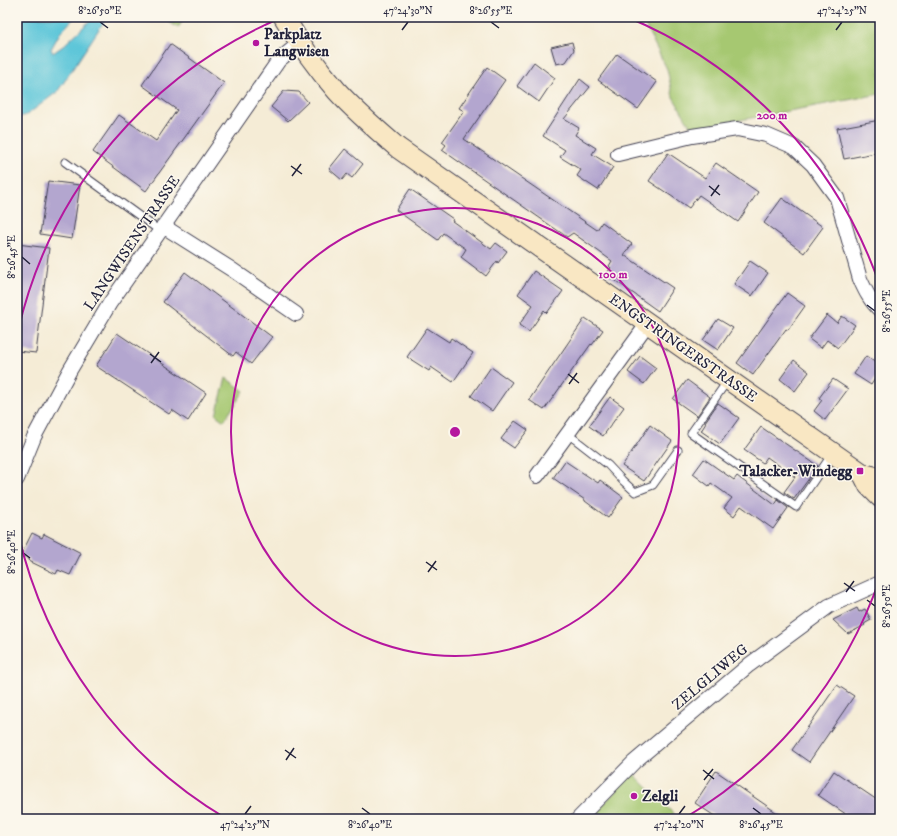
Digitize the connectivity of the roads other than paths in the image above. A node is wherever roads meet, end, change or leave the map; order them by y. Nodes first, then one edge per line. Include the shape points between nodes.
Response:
1 (284, 17) edge
2 (300, 43) junction
3 (618, 154) dead end
4 (65, 162) dead end
5 (161, 228) junction
6 (880, 310) edge
7 (296, 314) dead end
8 (648, 323) junction
9 (728, 380) junction
10 (568, 434) junction
11 (678, 450) dead end
12 (833, 453) junction
13 (537, 476) dead end
14 (872, 476) edge
15 (17, 479) edge
16 (880, 497) edge
17 (880, 583) edge
18 (578, 819) edge

1 - 2 main road, ENGSTRINGERSTRASSE
2 - 5 street, LANGWISENSTRASSE via 279,60
2 - 8 main road, ENGSTRINGERSTRASSE via 337,91 398,148
3 - 6 street via 692,136 737,129 766,135 794,147 813,165 837,198 860,279 865,291
4 - 5 lane
5 - 7 street via 231,269
5 - 15 street, LANGWISENSTRASSE via 70,370 34,437
8 - 9 main road, ENGSTRINGERSTRASSE
8 - 10 street
9 - 12 main road, ENGSTRINGERSTRASSE
9 - 12 lane via 691,433 790,503 796,507
10 - 11 lane via 608,465 635,492 653,485
10 - 13 street
12 - 14 main road, ENGSTRINGERSTRASSE
14 - 16 main road, ENGSTRINGERSTRASSE via 869,486
17 - 18 street, ZELGLIWEG via 829,606 749,665 634,762

